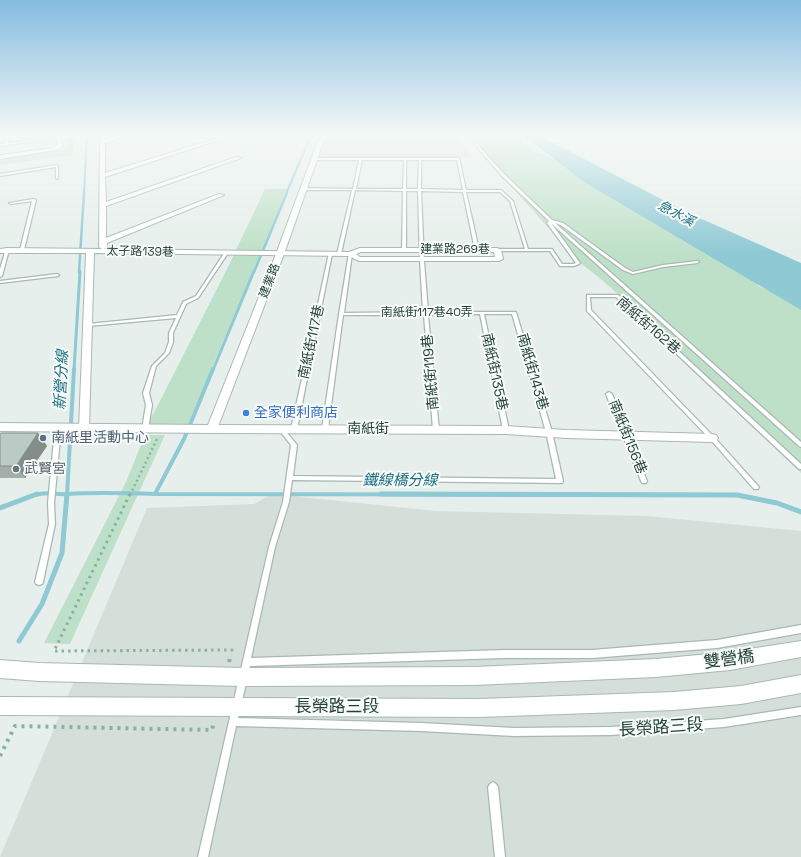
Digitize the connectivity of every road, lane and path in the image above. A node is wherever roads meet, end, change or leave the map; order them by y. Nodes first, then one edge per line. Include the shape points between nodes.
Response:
1 (13, 173) edge
2 (57, 173) edge
3 (103, 173) edge
4 (112, 173) edge
5 (195, 173) edge
6 (309, 173) edge
7 (358, 173) edge
8 (405, 173) edge
9 (420, 173) edge
10 (461, 173) edge
11 (501, 173) edge
12 (0, 175) edge
13 (103, 176) junction
14 (57, 178) dead end
15 (304, 189) junction
16 (354, 190) junction
17 (404, 190) junction
18 (420, 190) junction
19 (464, 190) junction
20 (221, 195) dead end
21 (11, 203) dead end
22 (103, 205) junction
23 (551, 221) junction
24 (103, 242) junction
25 (22, 250) junction
26 (404, 250) junction
27 (422, 250) junction
28 (477, 250) junction
29 (497, 250) junction
30 (528, 250) junction
31 (4, 251) edge
32 (86, 252) junction
33 (102, 252) junction
34 (226, 253) junction
35 (280, 254) junction
36 (330, 254) junction
37 (339, 254) junction
38 (350, 254) junction
39 (422, 259) junction
40 (696, 262) dead end
41 (57, 275) dead end
42 (0, 276) edge
43 (0, 282) edge
44 (425, 313) junction
45 (482, 313) junction
46 (514, 313) joint
47 (341, 314) junction
48 (178, 316) junction
49 (88, 325) junction
50 (609, 394) dead end
51 (0, 427) edge
52 (58, 428) junction
53 (84, 428) junction
54 (145, 429) junction
55 (161, 429) junction
56 (212, 429) junction
57 (281, 429) junction
58 (294, 429) junction
59 (325, 429) junction
60 (436, 430) junction
61 (506, 430) junction
62 (549, 432) junction
63 (626, 436) junction
64 (712, 438) junction
65 (801, 445) edge
66 (801, 467) edge
67 (289, 478) junction
68 (644, 481) dead end
69 (756, 487) dead end
70 (127, 501) dead end
71 (39, 582) dead end
72 (801, 629) edge
73 (801, 649) edge
74 (656, 668) joint
75 (0, 669) edge
76 (245, 669) junction
77 (801, 684) edge
78 (0, 706) edge
79 (801, 711) edge
80 (234, 714) junction
81 (493, 787) dead end
82 (202, 857) edge
83 (500, 857) edge

1 - 12 lane
2 - 14 lane
3 - 13 street
4 - 13 street
5 - 22 street
6 - 15 street, 建業路
7 - 16 lane
8 - 17 lane
9 - 18 lane, 南紙街119巷
10 - 19 lane
11 - 23 lane
13 - 22 street
15 - 16 lane
15 - 35 street, 建業路
16 - 17 lane
16 - 37 lane
17 - 18 lane
17 - 26 lane
18 - 19 lane
18 - 27 lane, 南紙街119巷
19 - 28 lane
19 - 30 lane via 502,190 511,200
20 - 24 street
21 - 25 lane via 34,200
22 - 24 street
23 - 30 lane via 549,224 578,263 561,265 551,250
23 - 40 lane via 562,224 633,273
23 - 65 lane
24 - 33 street
25 - 31 street, 太子路139巷
25 - 32 street, 太子路139巷
26 - 27 street, 建業路269巷
26 - 38 street, 建業路269巷 via 360,250
27 - 28 street, 建業路269巷
27 - 39 lane, 南紙街119巷
28 - 29 street, 建業路269巷
29 - 30 lane
29 - 39 street, 建業路269巷 via 499,259
31 - 42 lane
32 - 33 street, 太子路139巷
32 - 49 street
33 - 34 street, 太子路139巷
34 - 35 street, 太子路139巷
34 - 48 lane via 197,297 184,303
35 - 36 street, 建業路269巷
35 - 56 street, 建業路
36 - 37 street, 建業路269巷
36 - 58 lane, 南紙街117巷
37 - 38 street, 建業路269巷
38 - 39 street, 建業路269巷 via 359,259
38 - 47 lane, 南紙街117巷
39 - 44 lane, 南紙街119巷
41 - 43 lane
44 - 45 lane, 南紙街117巷40弄
44 - 47 lane, 南紙街117巷40弄
44 - 60 lane, 南紙街119巷
45 - 46 lane, 南紙街117巷40弄
45 - 61 lane, 南紙街135巷
46 - 62 lane, 南紙街143巷
47 - 59 lane, 南紙街117巷
48 - 49 lane
48 - 54 lane via 167,353 154,366 146,393 149,405
49 - 53 street
50 - 63 lane, 南紙街156巷
51 - 52 street, 南紙街
52 - 53 street, 南紙街
52 - 71 lane via 51,503 52,524
53 - 54 street, 南紙街
54 - 55 street, 南紙街
55 - 56 street, 南紙街
55 - 70 path
56 - 57 street, 南紙街
57 - 58 street, 南紙街
57 - 67 lane via 294,445
58 - 59 street, 南紙街
59 - 60 street, 南紙街
60 - 61 street, 南紙街
61 - 62 street, 南紙街
62 - 63 street, 南紙街
62 - 67 lane, 南紙街143巷 via 560,481
63 - 64 street, 南紙街
63 - 68 lane, 南紙街156巷
64 - 66 lane, 南紙街162巷 via 589,310 588,296 617,296
64 - 69 lane, 南紙街162巷
67 - 76 lane via 286,502 272,547
72 - 76 lane, 長榮路三段 via 717,644 592,654 504,654
73 - 74 street, 雙營橋 via 730,661
74 - 76 street, 長榮路三段 via 474,676
75 - 76 street, 長榮路三段 via 39,672
76 - 80 lane
77 - 80 street, 長榮路三段 via 741,695 674,700
78 - 80 street, 長榮路三段
79 - 80 lane, 長榮路三段 via 724,723 611,732 514,732
80 - 82 lane
81 - 83 lane

